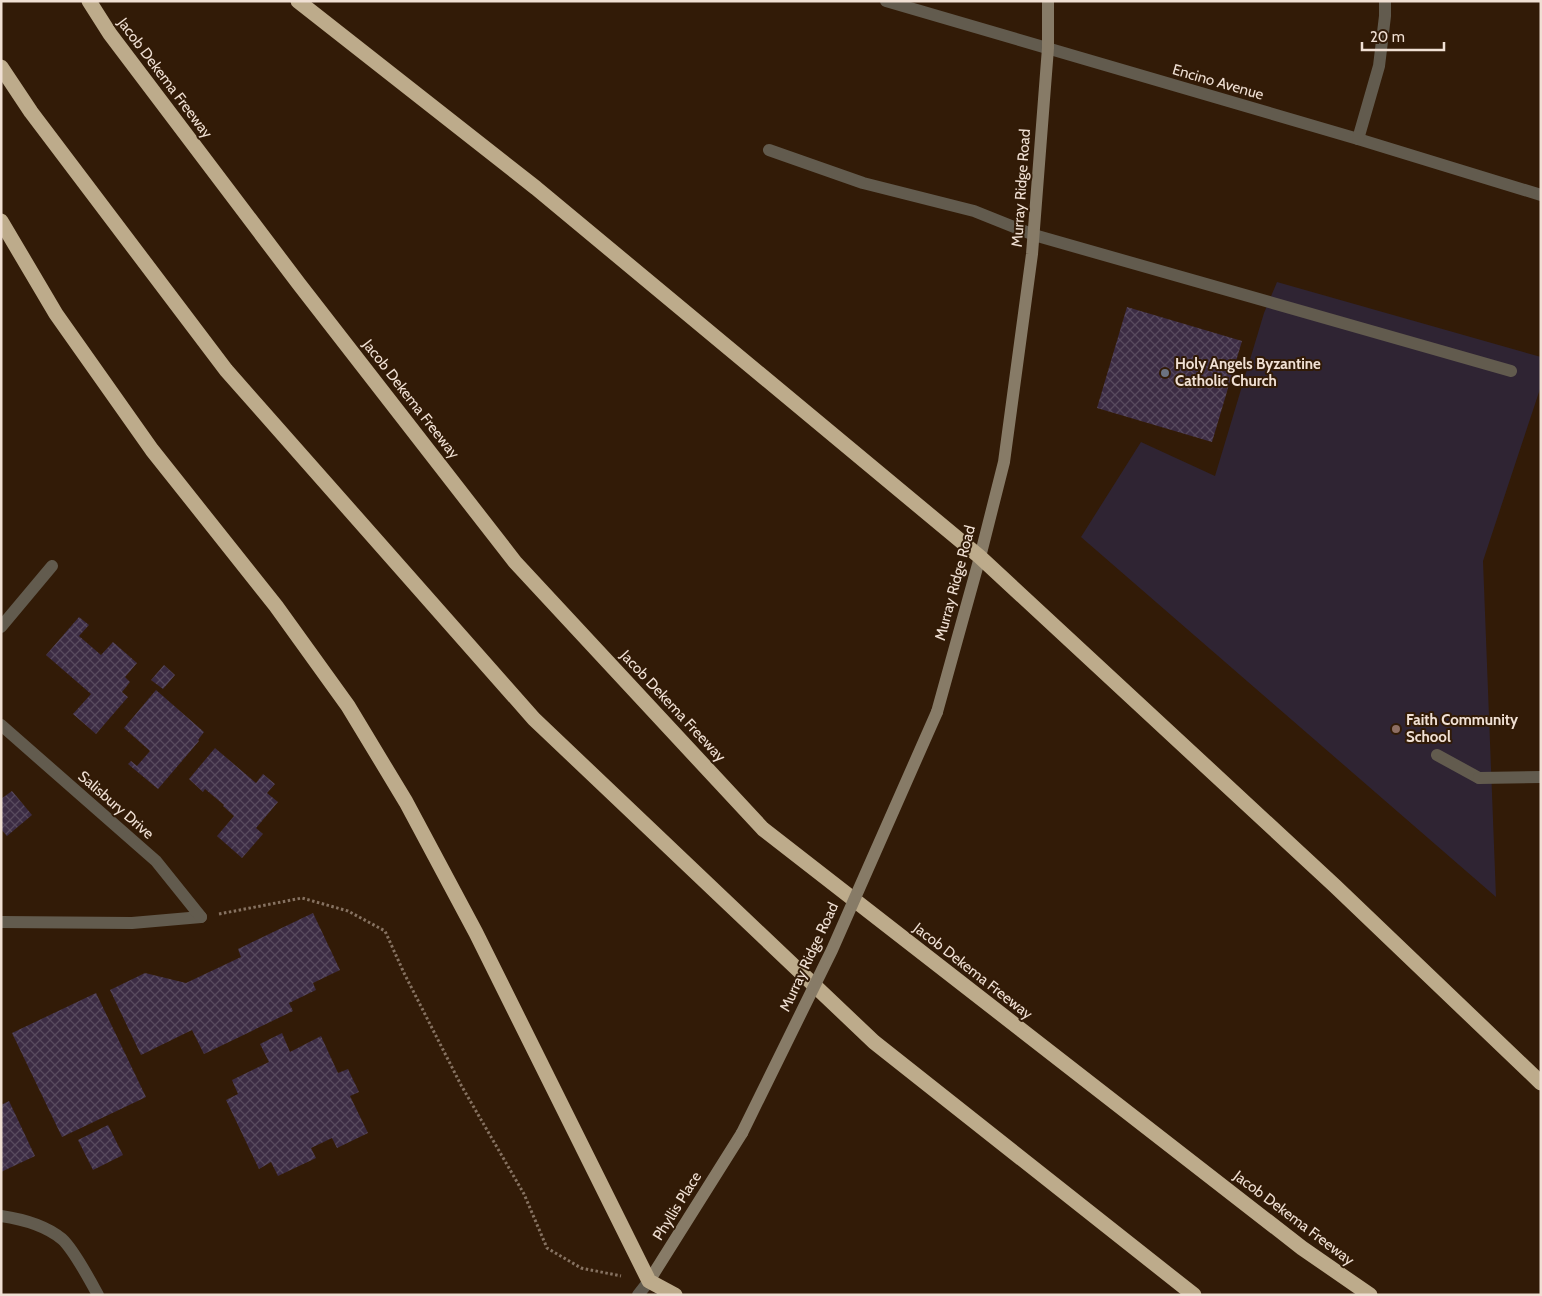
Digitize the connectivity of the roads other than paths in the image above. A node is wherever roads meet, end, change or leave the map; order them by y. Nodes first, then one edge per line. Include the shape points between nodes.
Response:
1 (89, 1) edge
2 (298, 1) edge
3 (886, 1) edge
4 (1048, 1) edge
5 (1385, 1) edge
6 (1048, 48) junction
7 (1, 67) edge
8 (1358, 139) junction
9 (769, 150) dead end
10 (1541, 195) edge
11 (1, 221) edge
12 (1034, 234) junction
13 (1511, 371) dead end
14 (980, 557) junction
15 (52, 566) dead end
16 (1, 627) edge
17 (1, 725) edge
18 (1437, 755) dead end
19 (1541, 777) edge
20 (1, 922) edge
21 (1541, 1083) edge
22 (742, 1133) joint
23 (1, 1216) edge
24 (649, 1281) junction
25 (98, 1295) edge
26 (638, 1295) edge
27 (675, 1295) edge
28 (1194, 1295) edge
29 (1370, 1295) edge

1 - 29 highway, Jacob Dekema Freeway via 110,34 293,276 515,562 763,830 1302,1248
2 - 14 highway via 536,188
3 - 6 street, Encino Avenue
4 - 6 main road, Murray Ridge Road
5 - 8 street via 1379,66
6 - 8 street, Encino Avenue
6 - 12 main road, Murray Ridge Road
7 - 28 highway via 31,112 226,370 534,719 874,1042
8 - 10 street, Encino Avenue
9 - 12 street via 863,183 974,211
11 - 24 highway via 56,314 152,450 276,606 348,706 406,802 476,933
12 - 13 street
12 - 14 main road, Murray Ridge Road via 1004,462
14 - 21 highway via 1335,886
14 - 22 main road, Murray Ridge Road, bridge via 936,712 832,950
15 - 16 street
17 - 20 street, Salisbury Drive via 156,861 201,918 132,923
18 - 19 street via 1479,778
22 - 24 main road, Phyllis Place
23 - 25 street via 42,1227 63,1240
24 - 26 street, Phyllis Place
24 - 27 highway

